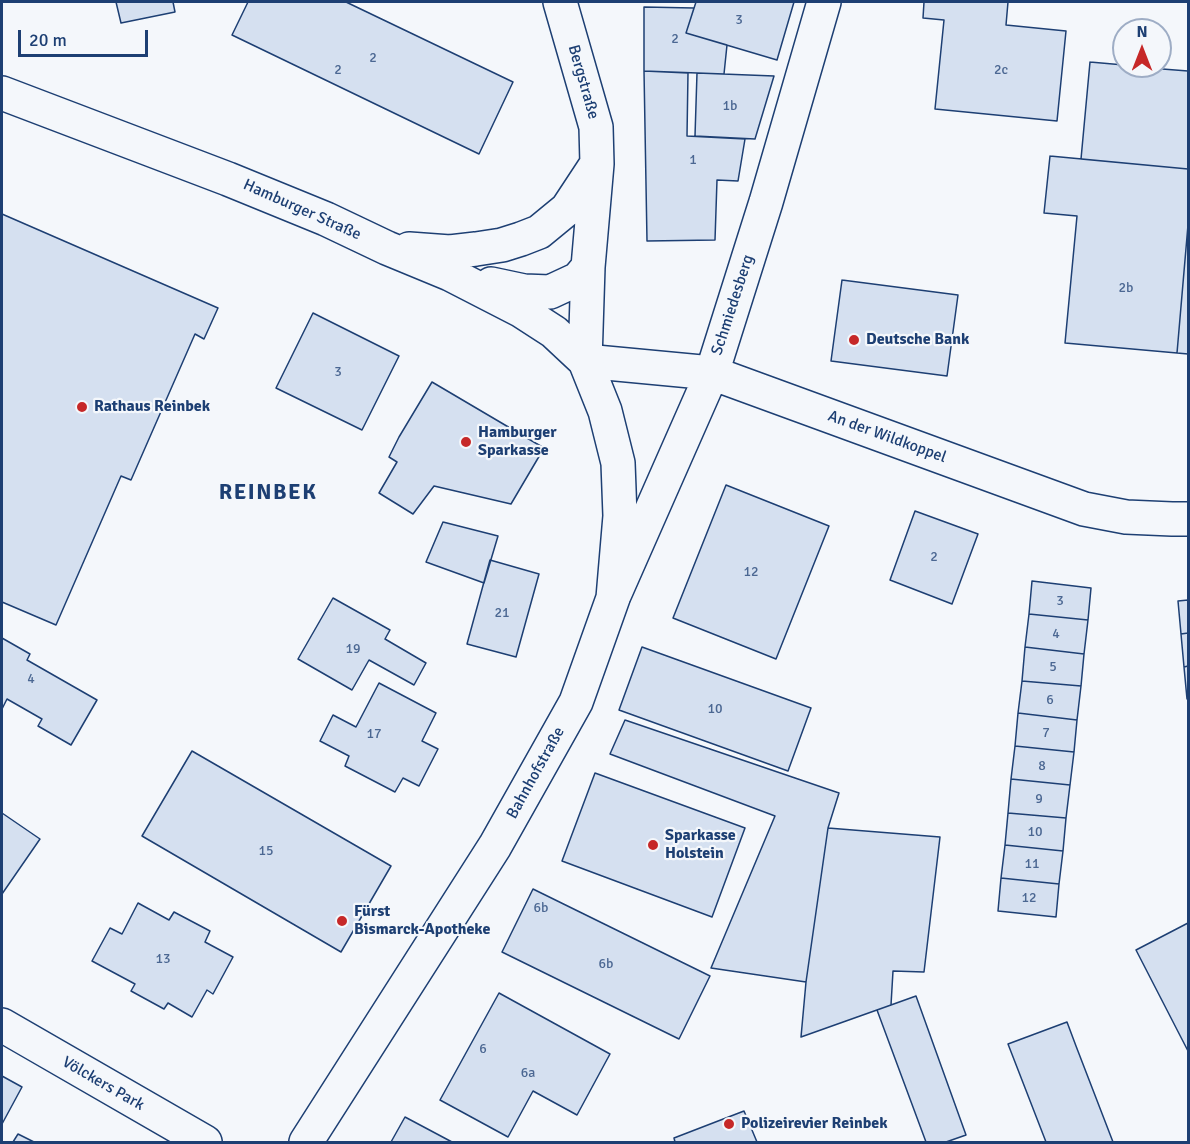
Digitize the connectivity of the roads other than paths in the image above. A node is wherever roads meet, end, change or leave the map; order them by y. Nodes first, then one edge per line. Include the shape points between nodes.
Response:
1 (560, 2) edge
2 (824, 2) edge
3 (2, 93) edge
4 (597, 164) junction
5 (387, 248) junction
6 (588, 267) junction
7 (450, 274) junction
8 (585, 361) junction
9 (712, 373) junction
10 (1188, 519) edge
11 (613, 598) junction
12 (2, 1025) edge
13 (205, 1143) edge
14 (306, 1143) edge

1 - 4 main road, Bergstraße via 596,127
2 - 9 main road, Schmiedesberg
3 - 5 main road, Hamburger Straße via 228,178
4 - 5 main road via 567,209 539,232 502,244 450,252
4 - 6 main road, Bergstraße
5 - 7 main road, Hamburger Straße
6 - 7 main road via 578,279 550,292 524,291
6 - 8 main road, Bergstraße
7 - 8 main road, Hamburger Straße via 520,310 554,332
8 - 9 main road, An der Wildkoppel
8 - 11 main road, Bahnhofstraße via 605,411 618,463 620,516
9 - 10 main road, An der Wildkoppel via 1084,509 1126,517
9 - 11 main road, Schmiedesberg
11 - 14 main road, Bahnhofstraße via 576,702 487,859
12 - 13 main road, Völckers Park

